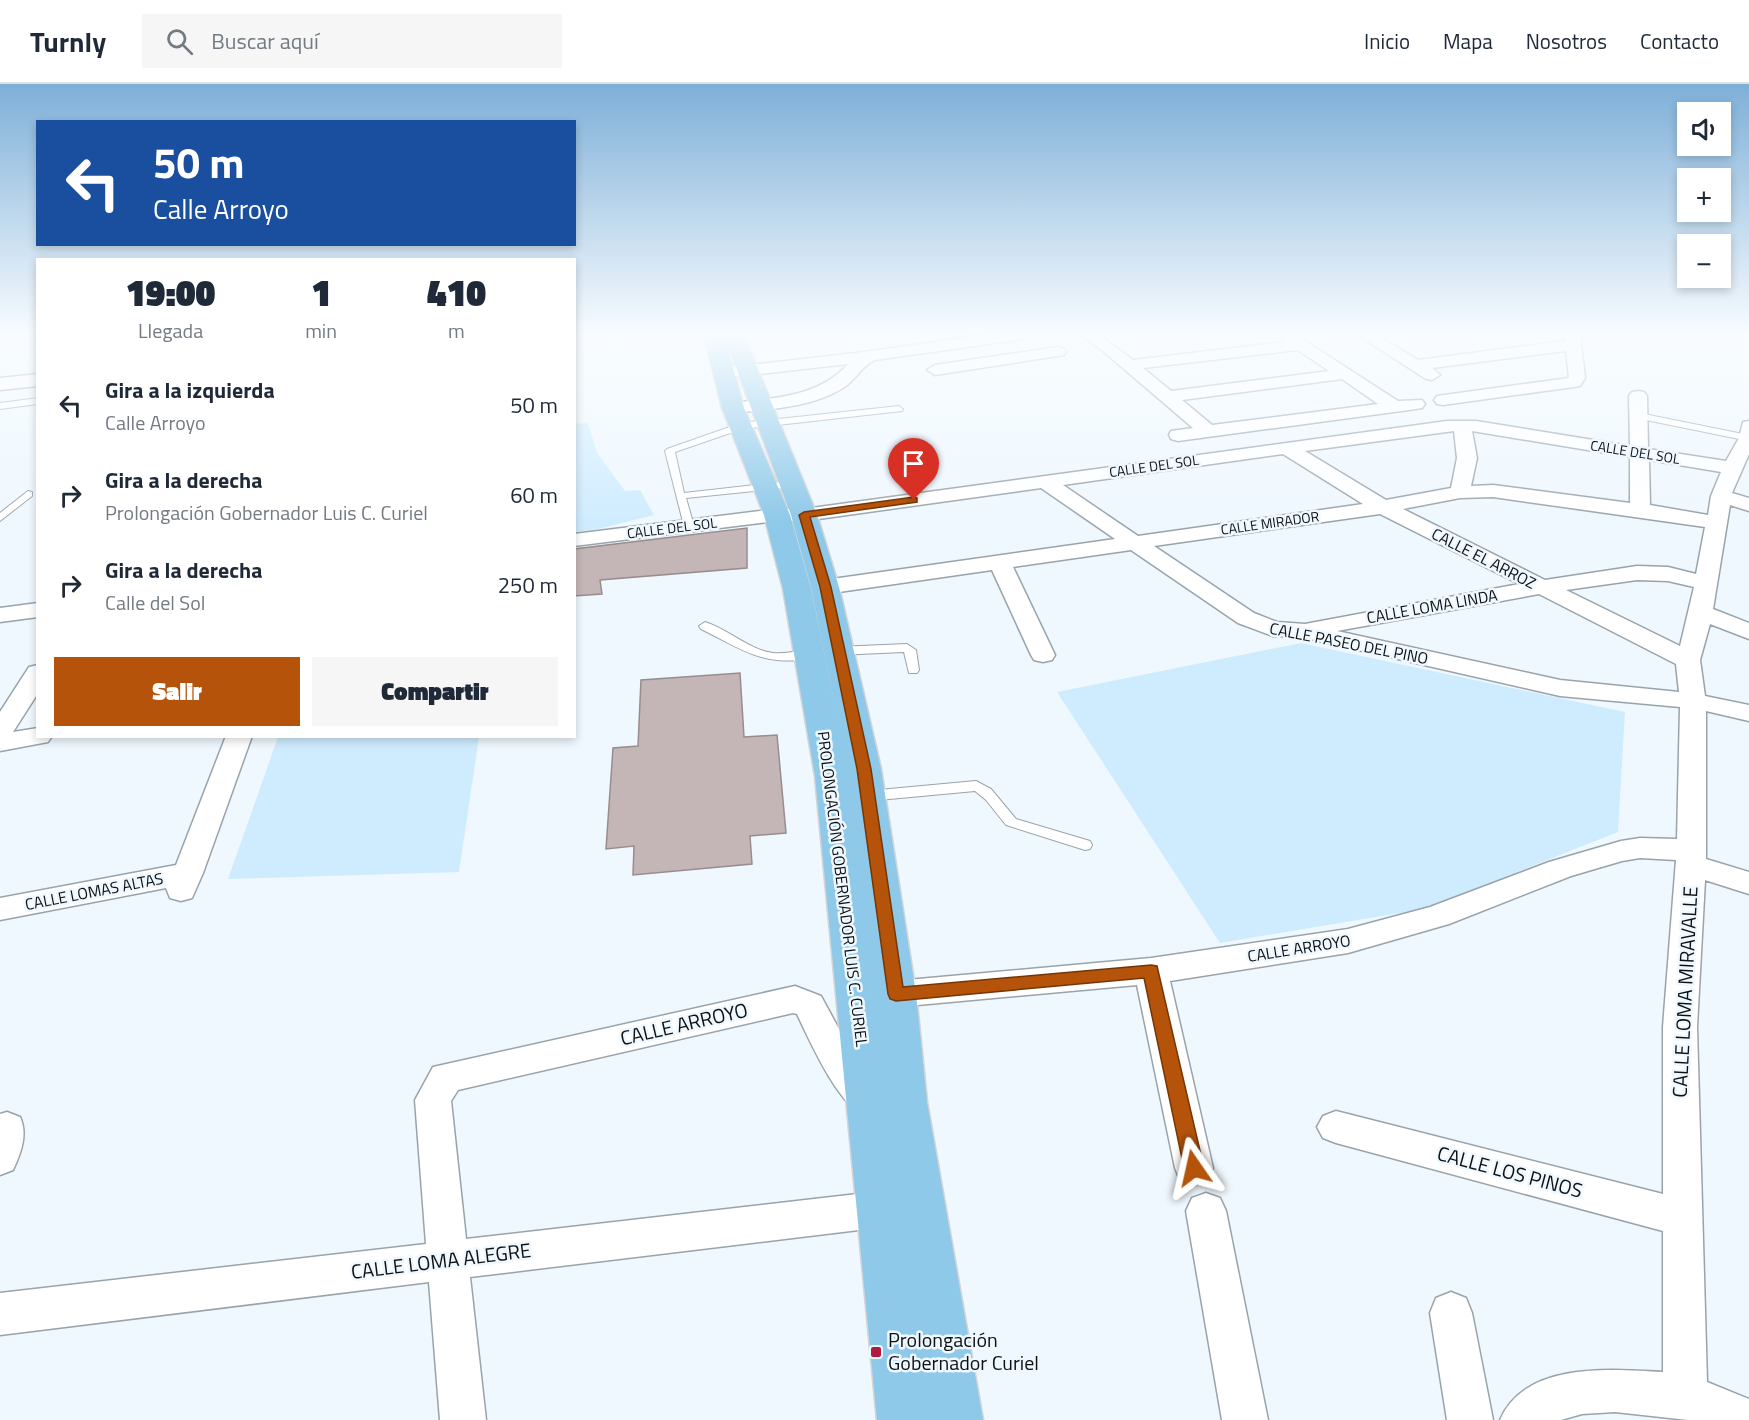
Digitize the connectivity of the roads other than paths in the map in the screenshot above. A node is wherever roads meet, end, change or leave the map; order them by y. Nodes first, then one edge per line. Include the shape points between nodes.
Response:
1 (744, 397) edge
2 (803, 397) edge
3 (1167, 397) edge
4 (1381, 397) edge
5 (1460, 397) edge
6 (1638, 397) edge
7 (1443, 400) dead end
8 (36, 401) edge
9 (1416, 404) dead end
10 (0, 406) edge
11 (1394, 406) junction
12 (899, 409) dead end
13 (750, 415) junction
14 (1639, 416) junction
15 (1462, 425) junction
16 (1209, 431) junction
17 (1749, 434) edge
18 (1178, 435) dead end
19 (1284, 447) junction
20 (1640, 452) junction
21 (1732, 468) junction
22 (1045, 482) junction
23 (1460, 492) junction
24 (28, 494) dead end
25 (681, 496) junction
26 (784, 500) junction
27 (1383, 507) junction
28 (1728, 508) edge
29 (1640, 510) junction
30 (0, 518) edge
31 (688, 526) junction
32 (576, 540) edge
33 (1134, 542) junction
34 (1000, 562) junction
35 (1540, 586) junction
36 (825, 587) junction
37 (1703, 598) junction
38 (36, 609) edge
39 (0, 615) edge
40 (705, 626) dead end
41 (1301, 630) junction
42 (1749, 632) edge
43 (824, 653) junction
44 (1043, 655) dead end
45 (1688, 660) junction
46 (913, 670) dead end
47 (36, 675) edge
48 (1693, 701) junction
49 (1749, 713) edge
50 (0, 732) edge
51 (36, 737) edge
52 (238, 738) edge
53 (0, 743) edge
54 (868, 796) junction
55 (1085, 845) dead end
56 (1690, 858) junction
57 (1749, 883) edge
58 (0, 909) edge
59 (1151, 971) junction
60 (896, 994) junction
61 (870, 1103) junction
62 (1336, 1127) dead end
63 (1194, 1168) dead end
64 (901, 1207) junction
65 (1206, 1211) dead end
66 (1684, 1218) junction
67 (447, 1260) junction
68 (1451, 1313) dead end
69 (0, 1314) edge
70 (1684, 1397) junction
71 (463, 1420) edge
72 (905, 1420) edge
73 (955, 1420) edge
74 (1245, 1420) edge
75 (1470, 1420) edge
76 (1523, 1420) edge
77 (1746, 1420) edge

1 - 13 main road, PROLONGACIÓN GOBERNADOR LUIS C. CURIEL
2 - 13 street
3 - 16 street
4 - 11 street
5 - 7 street
6 - 14 street
8 - 10 lane
9 - 11 street
11 - 16 street
12 - 13 lane
13 - 25 lane via 670,451
13 - 26 main road, PROLONGACIÓN GOBERNADOR LUIS C. CURIEL
14 - 17 lane
14 - 20 street
15 - 19 street, CALLE DEL SOL
15 - 20 street, CALLE DEL SOL
15 - 23 street via 1467,458
16 - 18 street
17 - 21 street, CALLE LOMA MIRAVALLE
19 - 22 street, CALLE DEL SOL
19 - 27 street, CALLE EL ARROZ
20 - 21 street, CALLE DEL SOL
20 - 29 street
21 - 28 street, CALLE LOMA MIRAVALLE
22 - 26 street, CALLE DEL SOL
22 - 33 street, CALLE PASEO DEL PINO
23 - 27 street, CALLE MIRADOR
23 - 29 street, CALLE MIRADOR via 1529,495
24 - 30 lane
25 - 26 lane
25 - 31 lane
26 - 31 street, CALLE DEL SOL
26 - 36 main road, PROLONGACIÓN GOBERNADOR LUIS C. CURIEL
26 - 43 main road, PROLONGACIÓN GOBERNADOR LUIS C. CURIEL via 797,589
27 - 33 street, CALLE MIRADOR
27 - 35 street, CALLE EL ARROZ
28 - 29 street, CALLE MIRADOR
28 - 37 street, CALLE LOMA MIRAVALLE
31 - 32 street, CALLE DEL SOL
33 - 34 street, CALLE MIRADOR
33 - 41 street, CALLE PASEO DEL PINO via 1246,618 1273,629
34 - 36 street, CALLE MIRADOR
34 - 44 street
35 - 37 street, CALLE LOMA LINDA via 1651,572
35 - 41 street, CALLE LOMA LINDA
35 - 45 street, CALLE EL ARROZ
36 - 43 main road, PROLONGACIÓN GOBERNADOR LUIS C. CURIEL
37 - 42 street, CALLE LOMA LINDA
37 - 45 street, CALLE LOMA MIRAVALLE
38 - 39 street
40 - 43 lane via 765,656
41 - 48 street, CALLE PASEO DEL PINO via 1560,688
43 - 46 lane via 908,648
43 - 54 main road, PROLONGACIÓN GOBERNADOR LUIS C. CURIEL
43 - 61 main road, PROLONGACIÓN GOBERNADOR LUIS C. CURIEL via 832,776
45 - 48 street, CALLE LOMA MIRAVALLE
47 - 50 street
48 - 49 street, CALLE PASEO DEL PINO
48 - 56 street, CALLE LOMA MIRAVALLE
51 - 53 street
52 - 58 street, CALLE LOMAS ALTAS via 184,883
54 - 55 lane via 976,786 984,789 1011,822
54 - 60 main road, PROLONGACIÓN GOBERNADOR LUIS C. CURIEL
56 - 57 street, CALLE ARROYO
56 - 59 street, CALLE ARROYO via 1640,848 1621,851 1560,869 1438,916 1348,941
56 - 66 street, CALLE LOMA MIRAVALLE via 1680,1027
59 - 60 street, CALLE ARROYO
59 - 63 street
60 - 64 main road, PROLONGACIÓN GOBERNADOR LUIS C. CURIEL via 905,1102
61 - 64 main road, PROLONGACIÓN GOBERNADOR LUIS C. CURIEL
61 - 67 street, CALLE ARROYO via 840,1065 809,1005 795,999 446,1078 433,1100
62 - 66 street, CALLE LOS PINOS
64 - 67 street, CALLE LOMA ALEGRE
64 - 72 main road, PROLONGACIÓN GOBERNADOR LUIS C. CURIEL
64 - 73 main road, PROLONGACIÓN GOBERNADOR LUIS C. CURIEL
65 - 74 street
66 - 70 street, CALLE LOMA MIRAVALLE
67 - 69 street, CALLE LOMA ALEGRE
67 - 71 street
68 - 75 street
70 - 76 street via 1587,1389 1561,1396
70 - 77 street

